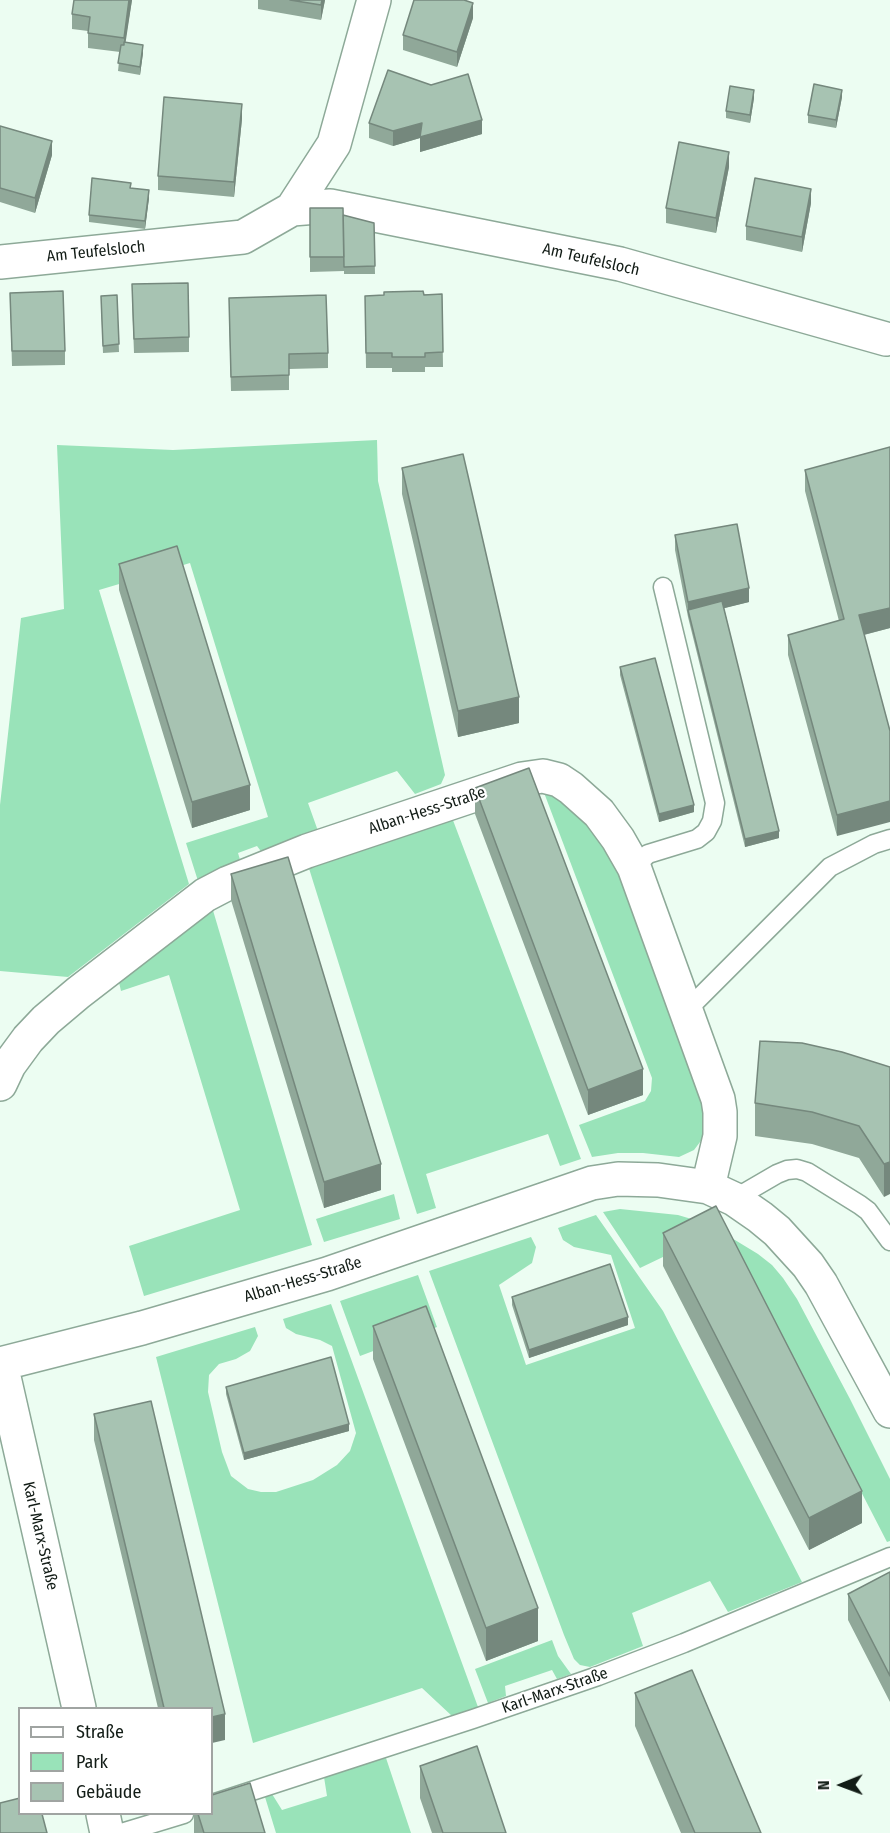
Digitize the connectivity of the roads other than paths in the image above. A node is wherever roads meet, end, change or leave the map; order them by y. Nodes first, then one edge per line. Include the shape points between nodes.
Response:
1 (374, 0) edge
2 (292, 208) junction
3 (0, 262) edge
4 (886, 339) dead end
5 (663, 587) dead end
6 (890, 839) edge
7 (634, 867) junction
8 (686, 1011) junction
9 (0, 1084) edge
10 (721, 1193) junction
11 (890, 1242) edge
12 (1, 1364) edge
13 (890, 1411) edge
14 (890, 1557) edge
15 (79, 1707) edge
16 (213, 1804) edge
17 (102, 1815) edge
18 (181, 1815) edge
19 (107, 1833) edge
20 (121, 1833) edge

1 - 2 street, Am Teufelsloch via 334,144
2 - 3 street, Am Teufelsloch via 243,237
2 - 4 street, Am Teufelsloch via 330,206 620,264
5 - 7 lane via 715,803 706,832 697,839 648,854
6 - 8 lane via 830,867
7 - 8 street, Alban-Hess-Straße
7 - 9 street, Alban-Hess-Straße via 599,813 559,780 543,776 522,779 307,851 221,886 197,900 46,1020 9,1065
8 - 10 street, Alban-Hess-Straße via 718,1099
10 - 11 lane via 797,1169 860,1204
10 - 12 street, Alban-Hess-Straße via 658,1180 592,1183 327,1274
10 - 13 street, Alban-Hess-Straße via 777,1231 808,1265
12 - 15 street, Karl-Marx-Straße
14 - 16 lane, Karl-Marx-Straße via 598,1676
17 - 19 street
18 - 20 lane

